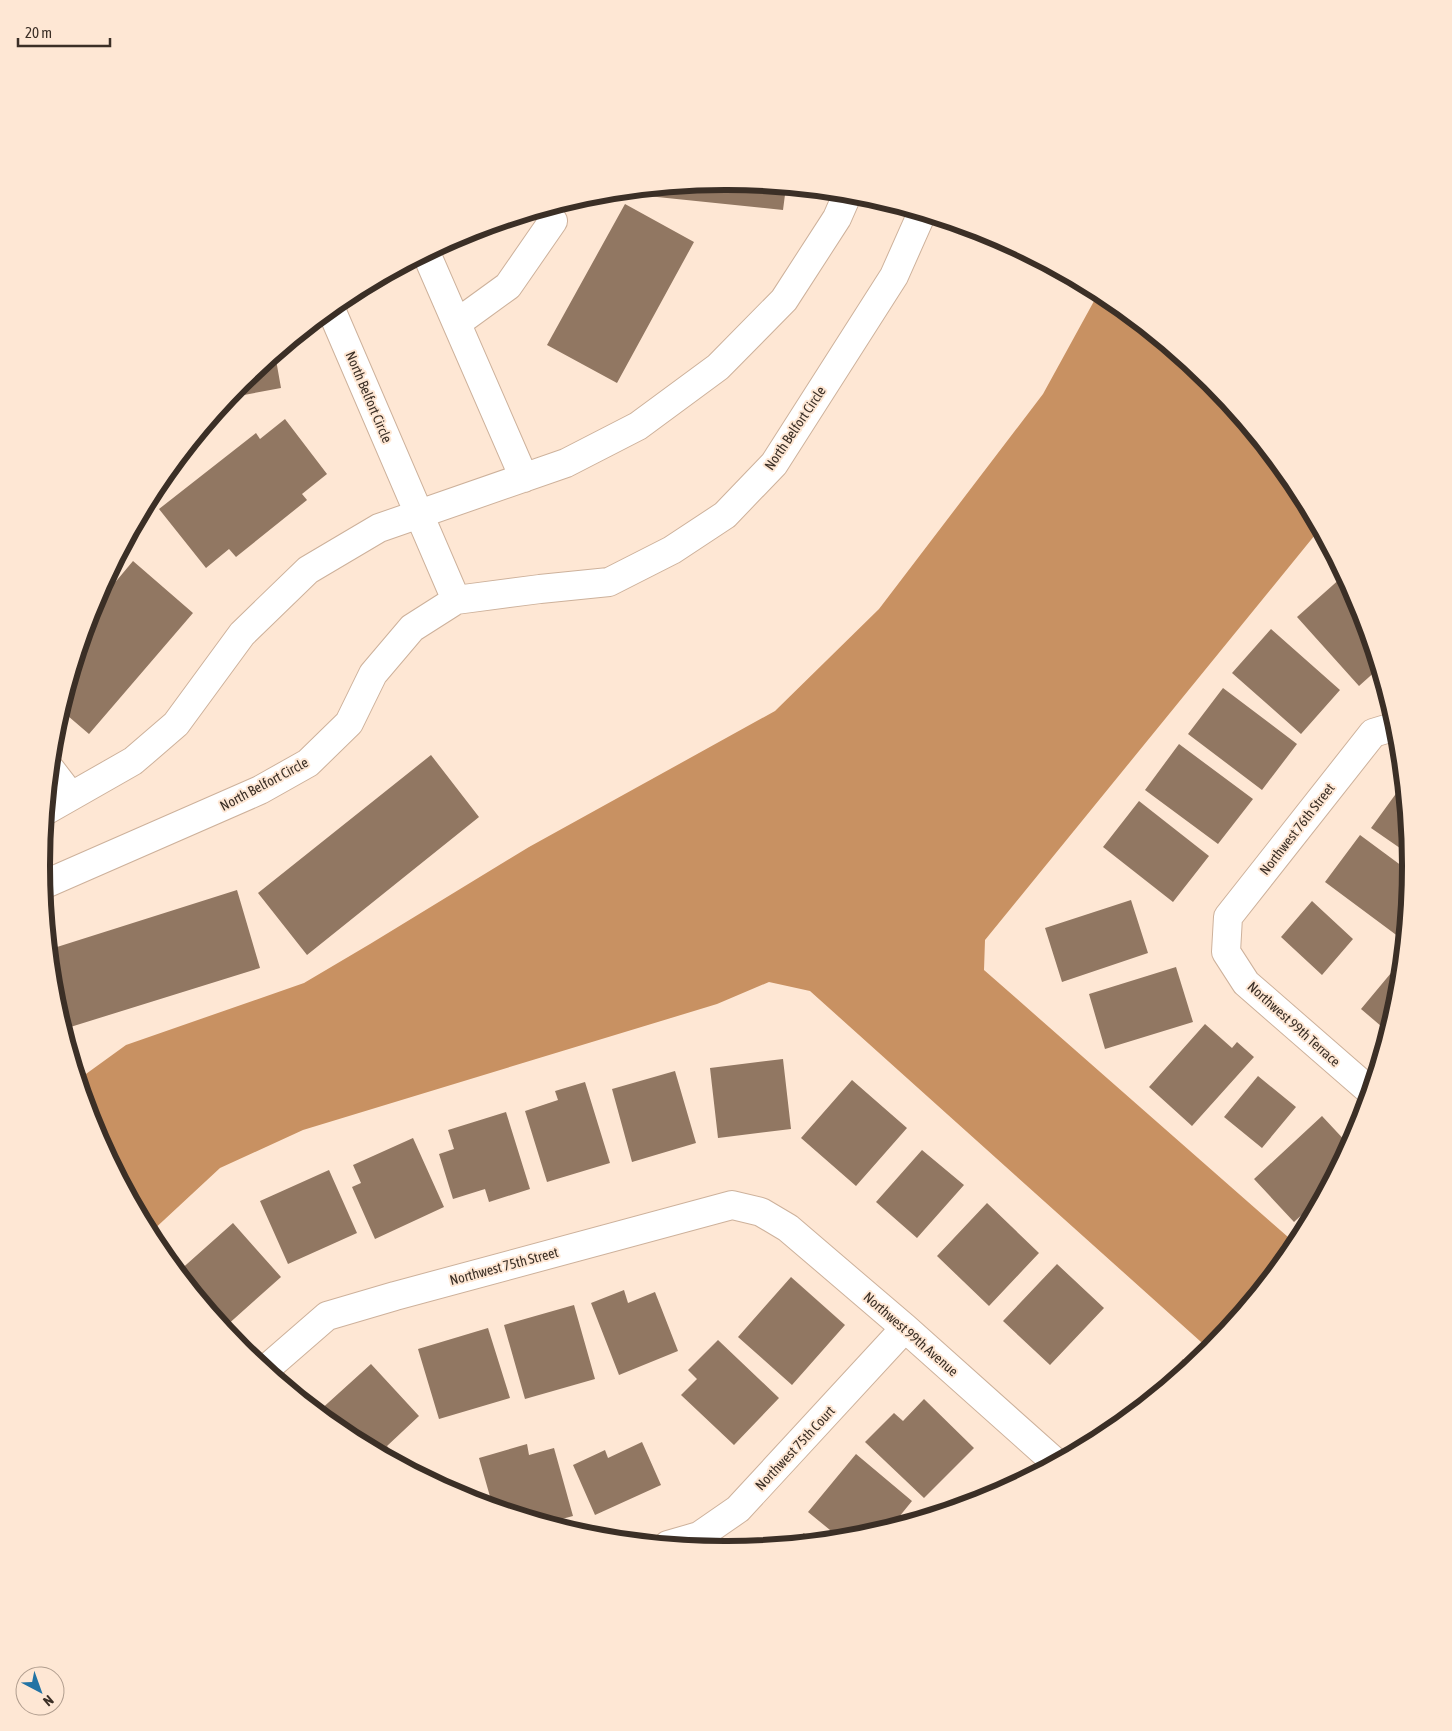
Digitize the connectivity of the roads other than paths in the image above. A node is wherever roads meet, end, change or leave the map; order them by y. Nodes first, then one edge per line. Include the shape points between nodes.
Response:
1 (845, 200) edge
2 (920, 218) edge
3 (553, 221) dead end
4 (428, 258) edge
5 (333, 315) edge
6 (457, 322) junction
7 (524, 478) junction
8 (420, 514) junction
9 (456, 600) junction
10 (1388, 729) edge
11 (56, 777) edge
12 (71, 796) junction
13 (53, 807) edge
14 (50, 882) edge
15 (1226, 952) joint
16 (1365, 1086) edge
17 (761, 1212) joint
18 (905, 1328) junction
19 (270, 1365) edge
20 (1051, 1458) edge
21 (685, 1540) edge

1 - 7 street via 837,218 784,300 718,367 638,426 566,463
2 - 9 street, North Belfort Circle via 894,276 774,464 725,516 672,550 610,582
3 - 6 street via 508,286
4 - 6 street
5 - 8 street, North Belfort Circle
6 - 7 street
7 - 8 street
8 - 9 street, North Belfort Circle
8 - 12 street via 379,528 308,570 242,634 176,724 133,761
9 - 14 street, North Belfort Circle via 412,628 373,674 349,723 308,763 260,790
10 - 15 street, Northwest 76th Street via 1373,733 1228,917
11 - 12 street
12 - 13 street
15 - 16 street, Northwest 99th Terrace via 1246,983
17 - 18 street, Northwest 99th Avenue via 788,1228
17 - 19 street, Northwest 75th Street via 732,1205 327,1316
18 - 20 street, Northwest 99th Avenue
18 - 21 street, Northwest 75th Court via 738,1509 699,1536

